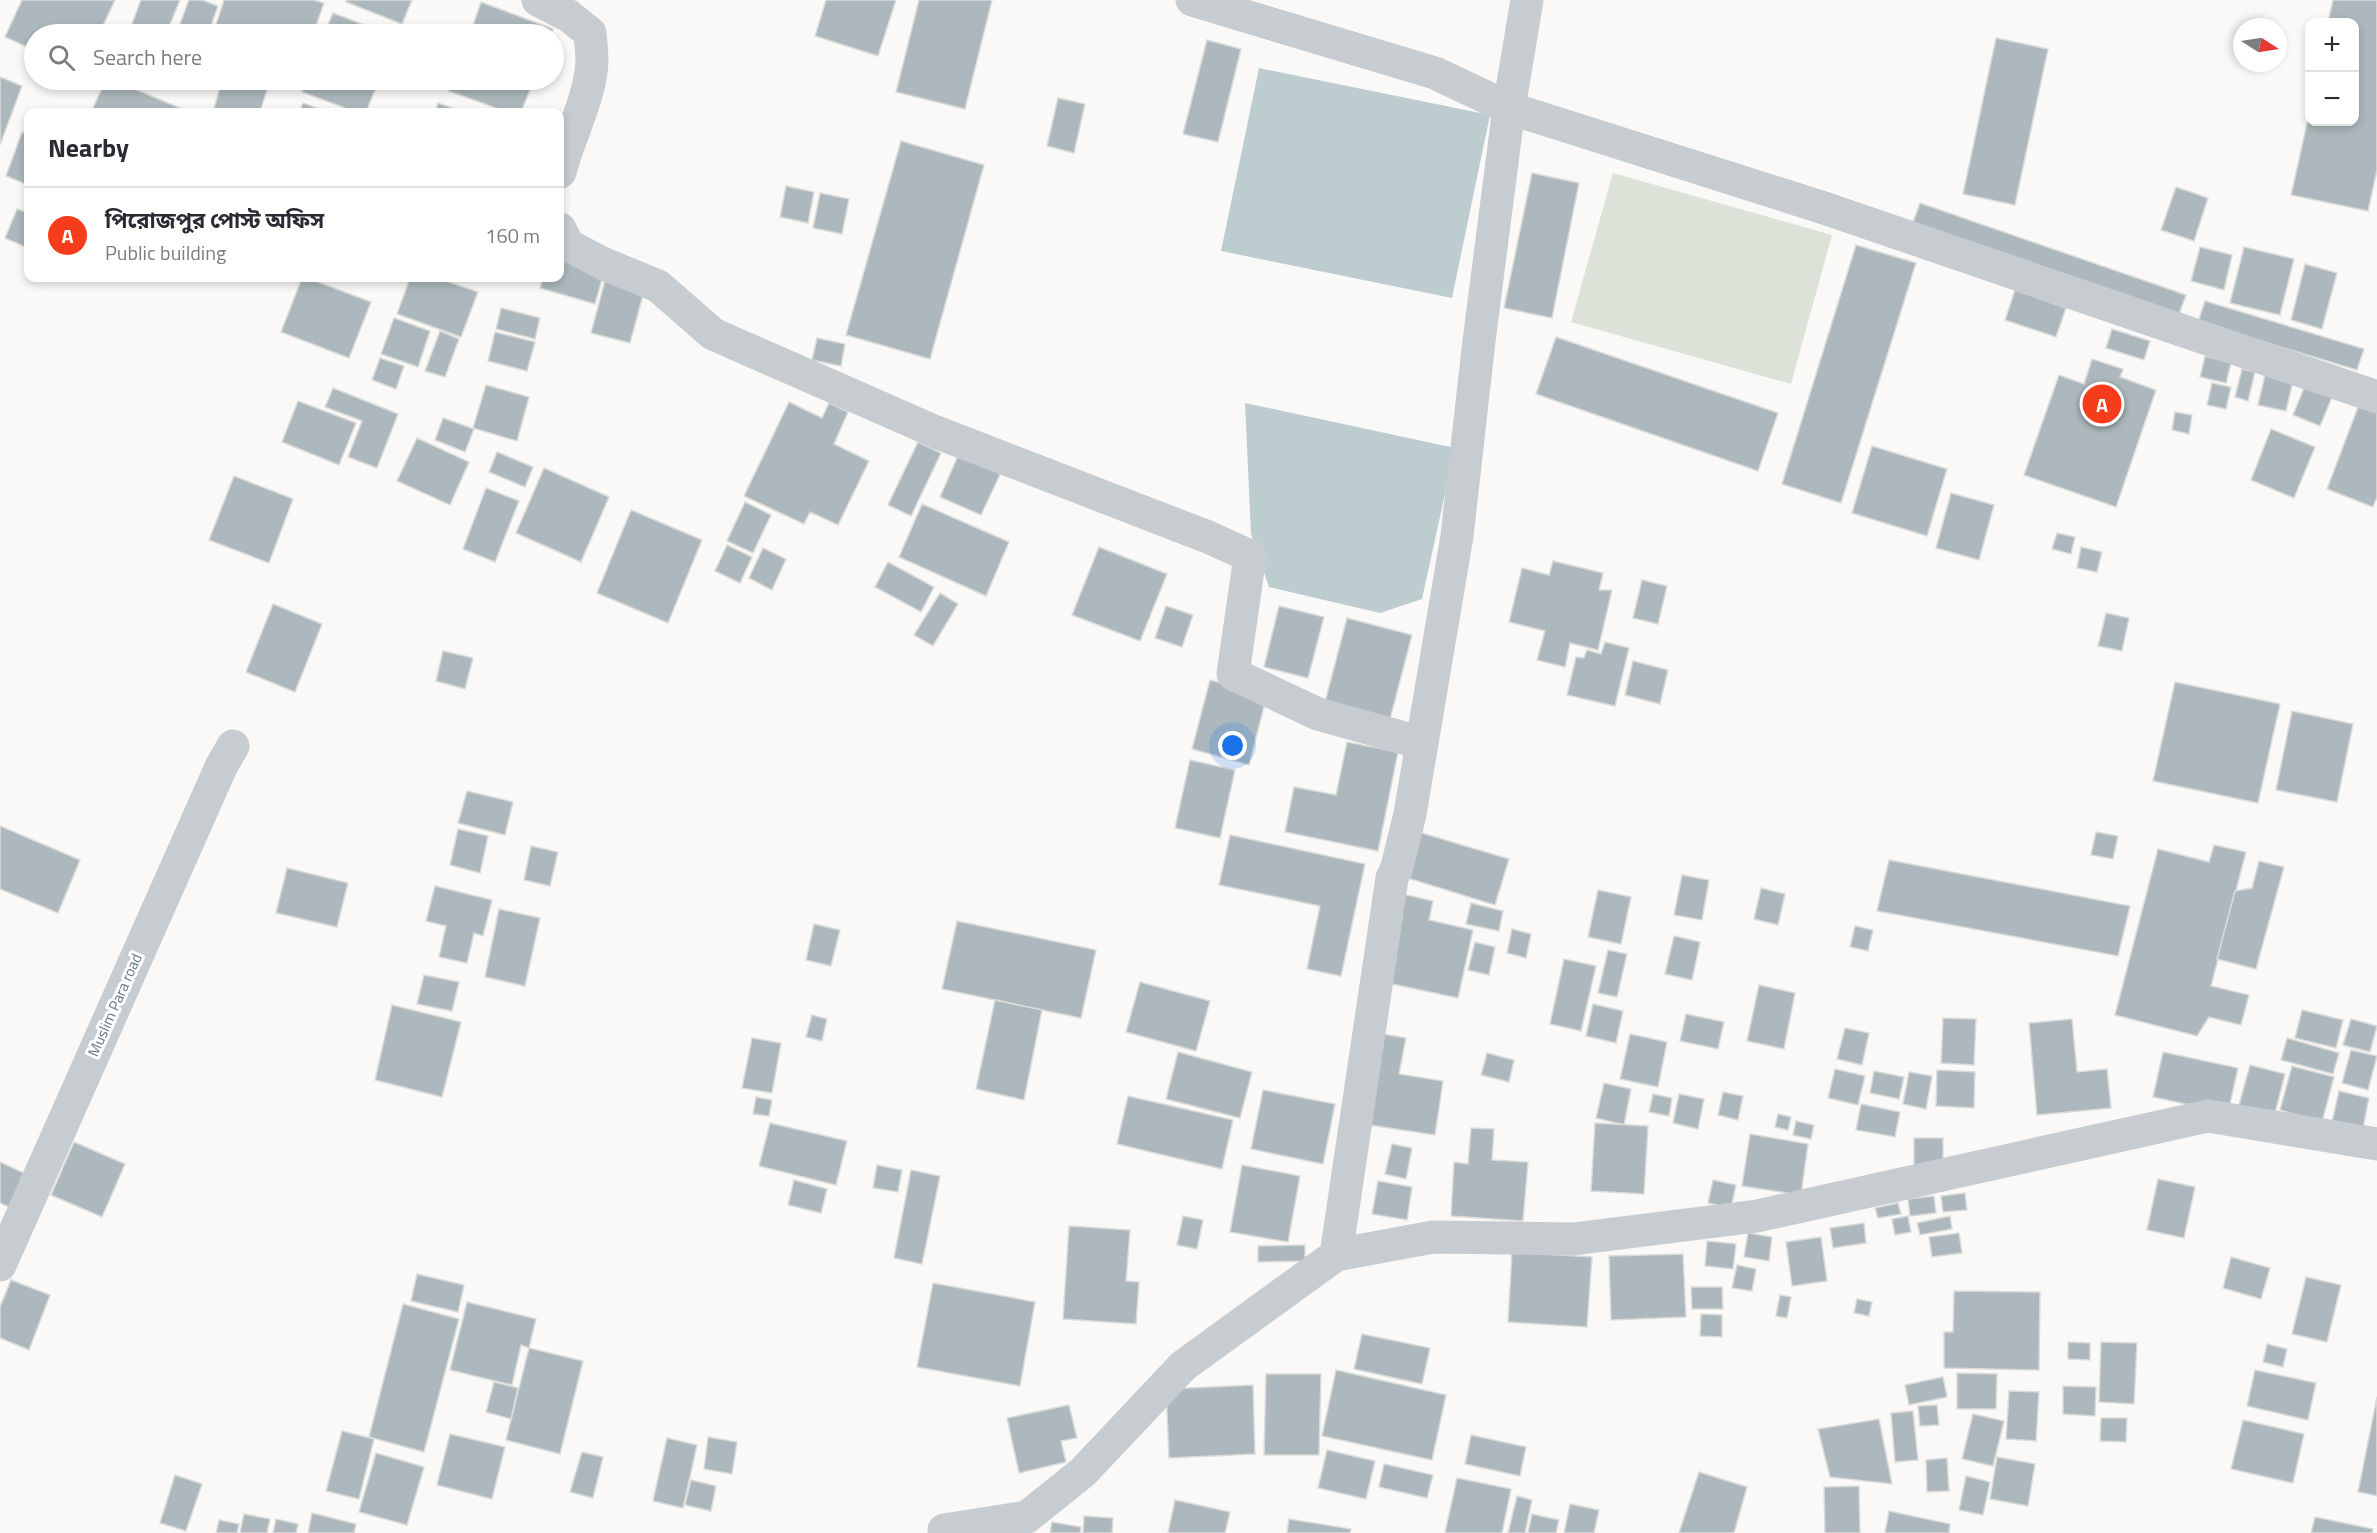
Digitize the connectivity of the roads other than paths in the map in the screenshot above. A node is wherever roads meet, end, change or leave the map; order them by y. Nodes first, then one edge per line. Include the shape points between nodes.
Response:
1 (538, 0) edge
2 (1192, 0) edge
3 (1527, 0) edge
4 (1509, 108) junction
5 (564, 156) edge
6 (564, 237) edge
7 (2377, 397) edge
8 (1422, 744) junction
9 (233, 746) dead end
10 (2377, 1144) edge
11 (1336, 1255) junction
12 (0, 1265) edge
13 (944, 1530) dead end

1 - 5 street via 569,16 590,33 592,63 584,100
2 - 4 street via 1435,73
3 - 4 street
4 - 7 street via 1824,208
4 - 8 street via 1457,536
6 - 8 street via 568,245 602,263 658,286 713,334 936,432 1250,556 1233,674 1318,714
8 - 11 street via 1410,814 1392,878
9 - 12 street, Muslim Para road
10 - 11 street via 2208,1116 1757,1216 1573,1239 1433,1238
11 - 13 street via 1184,1366 1083,1472 1027,1517

